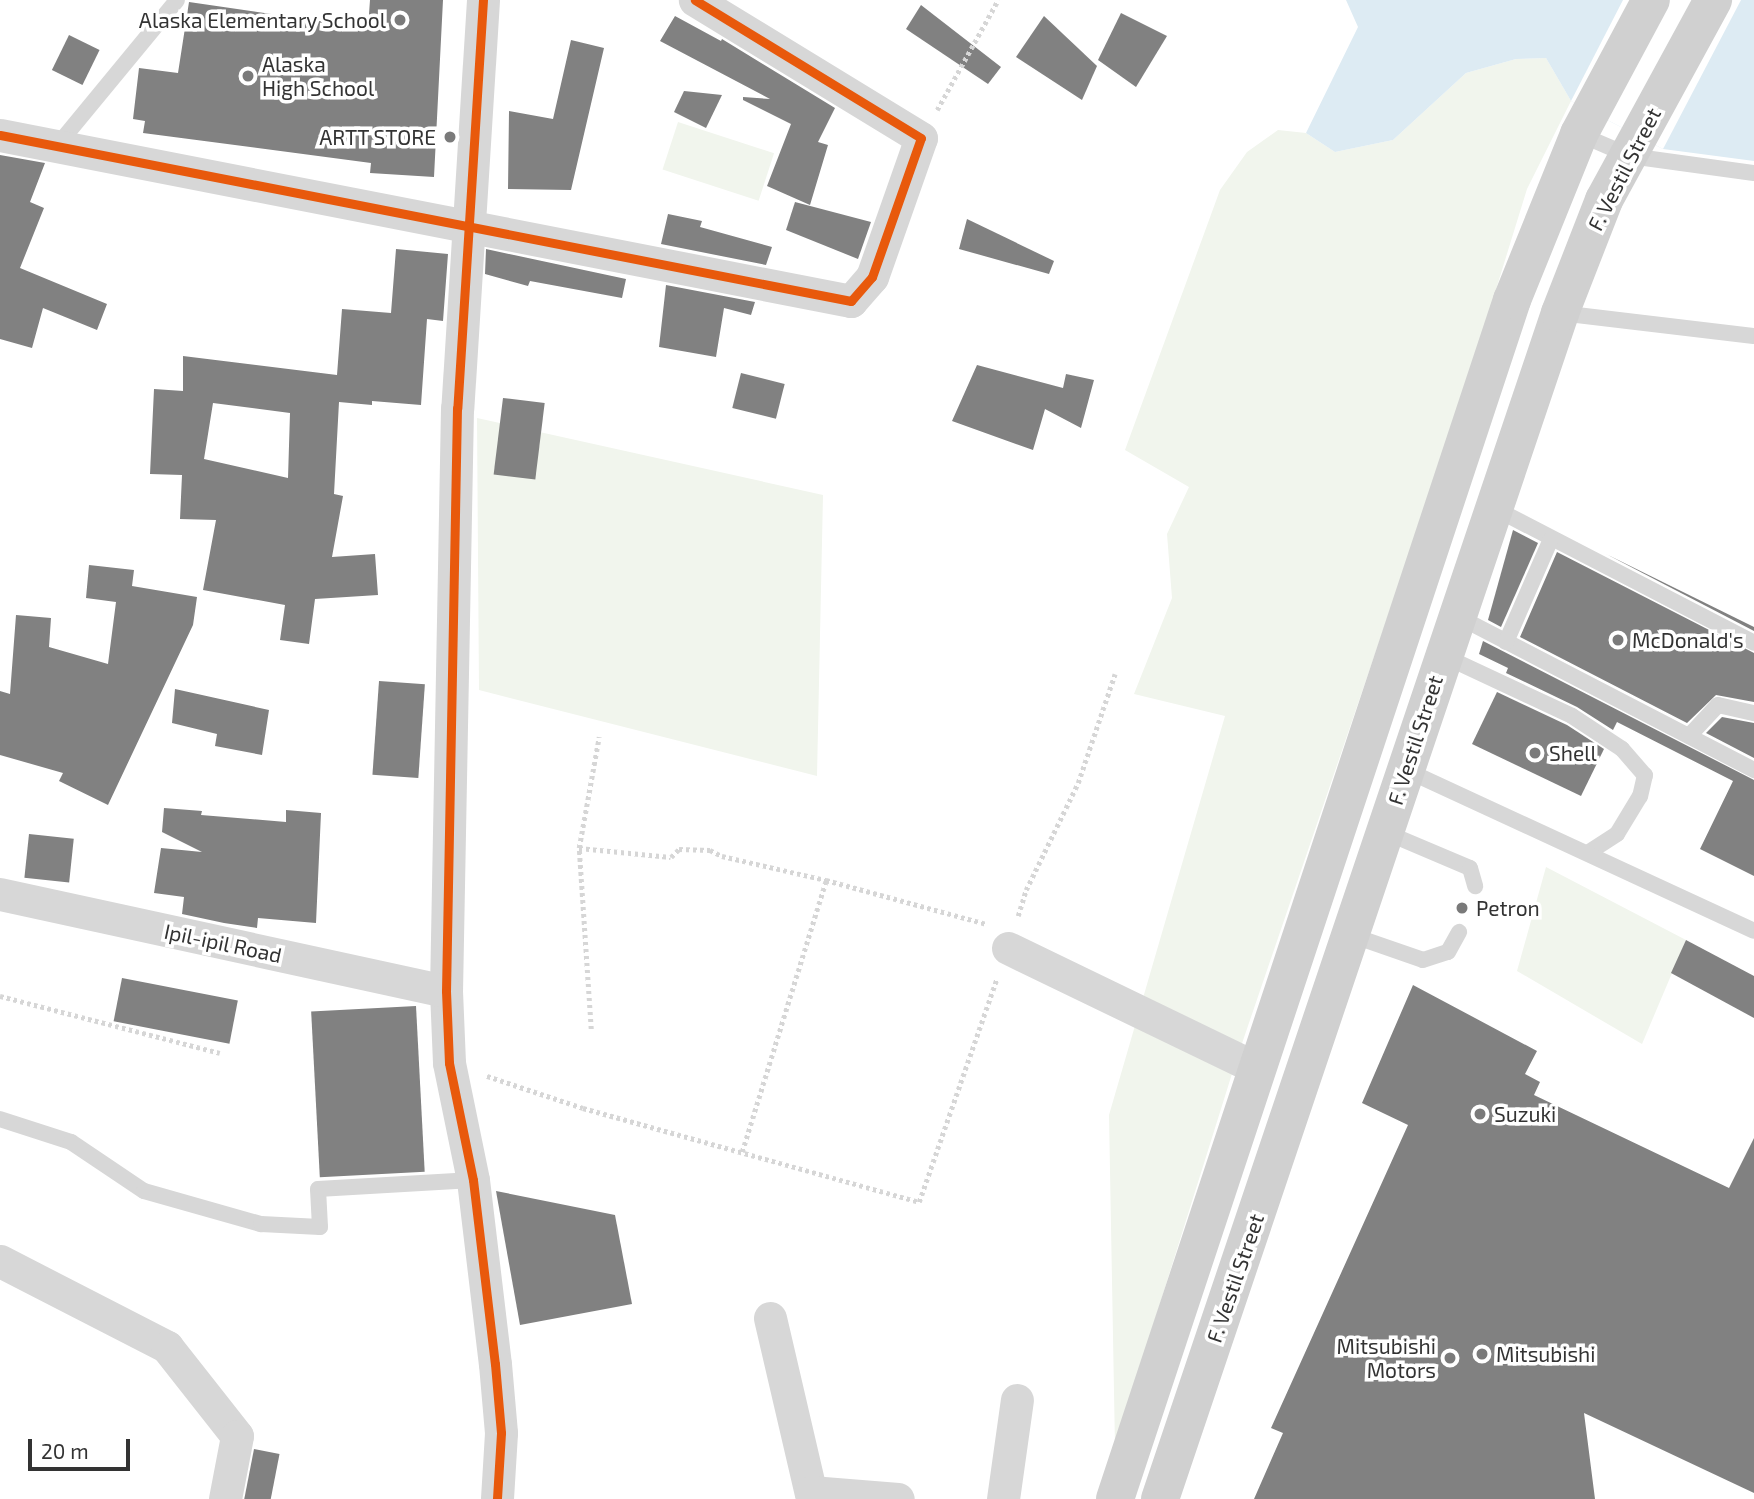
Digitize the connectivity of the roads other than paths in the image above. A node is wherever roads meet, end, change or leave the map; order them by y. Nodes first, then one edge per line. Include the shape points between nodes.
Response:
1 (177, 0) edge
2 (483, 0) edge
3 (695, 0) edge
4 (1651, 0) edge
5 (1713, 0) edge
6 (1585, 123) junction
7 (0, 135) edge
8 (57, 147) junction
9 (1635, 147) junction
10 (1754, 173) edge
11 (466, 228) junction
12 (1560, 313) junction
13 (1754, 336) edge
14 (1492, 507) junction
15 (1551, 539) junction
16 (1457, 616) junction
17 (1506, 642) junction
18 (1754, 643) edge
19 (1443, 656) junction
20 (1754, 713) edge
21 (1689, 736) junction
22 (1754, 769) edge
23 (1406, 770) junction
24 (1385, 832) junction
25 (1588, 853) junction
26 (1475, 886) dead end
27 (0, 894) edge
28 (1754, 931) edge
29 (1459, 932) dead end
30 (1350, 935) junction
31 (1004, 938) road end
32 (446, 991) junction
33 (1258, 1069) junction
34 (0, 1119) edge
35 (473, 1180) junction
36 (0, 1261) edge
37 (771, 1318) dead end
38 (1017, 1400) dead end
39 (812, 1496) edge
40 (225, 1499) edge
41 (497, 1499) edge
42 (898, 1499) edge
43 (1003, 1499) edge
44 (1115, 1499) edge
45 (1160, 1499) edge

1 - 8 lane
2 - 11 street
3 - 11 street via 921,138 872,277 851,301
4 - 6 main road, F. Vestil Street
5 - 9 main road, F. Vestil Street
6 - 9 lane
6 - 33 main road, F. Vestil Street via 1512,300
7 - 8 street
8 - 11 street
9 - 10 lane
9 - 12 main road, F. Vestil Street via 1604,200
11 - 32 street via 457,408
12 - 13 lane
12 - 14 main road, F. Vestil Street
14 - 15 lane
14 - 16 main road, F. Vestil Street
15 - 17 lane
15 - 18 lane
16 - 17 lane
16 - 19 main road, F. Vestil Street
17 - 21 lane
19 - 23 main road, F. Vestil Street
19 - 25 lane via 1573,716 1622,749 1644,775 1640,796 1617,834
20 - 21 lane via 1718,705
21 - 22 lane
23 - 24 main road, F. Vestil Street
23 - 25 lane
24 - 26 lane via 1470,868
24 - 30 main road, F. Vestil Street
25 - 28 lane
27 - 32 street, Ipil-ipil Road
29 - 30 lane via 1448,952 1423,960
30 - 45 main road, F. Vestil Street
31 - 33 street
32 - 35 street via 449,1063
33 - 44 main road, F. Vestil Street
34 - 35 lane via 71,1142 144,1191 261,1224 320,1227 318,1189
35 - 41 street via 501,1433
36 - 40 street via 167,1348 237,1436
37 - 39 street
38 - 43 street
39 - 42 street

